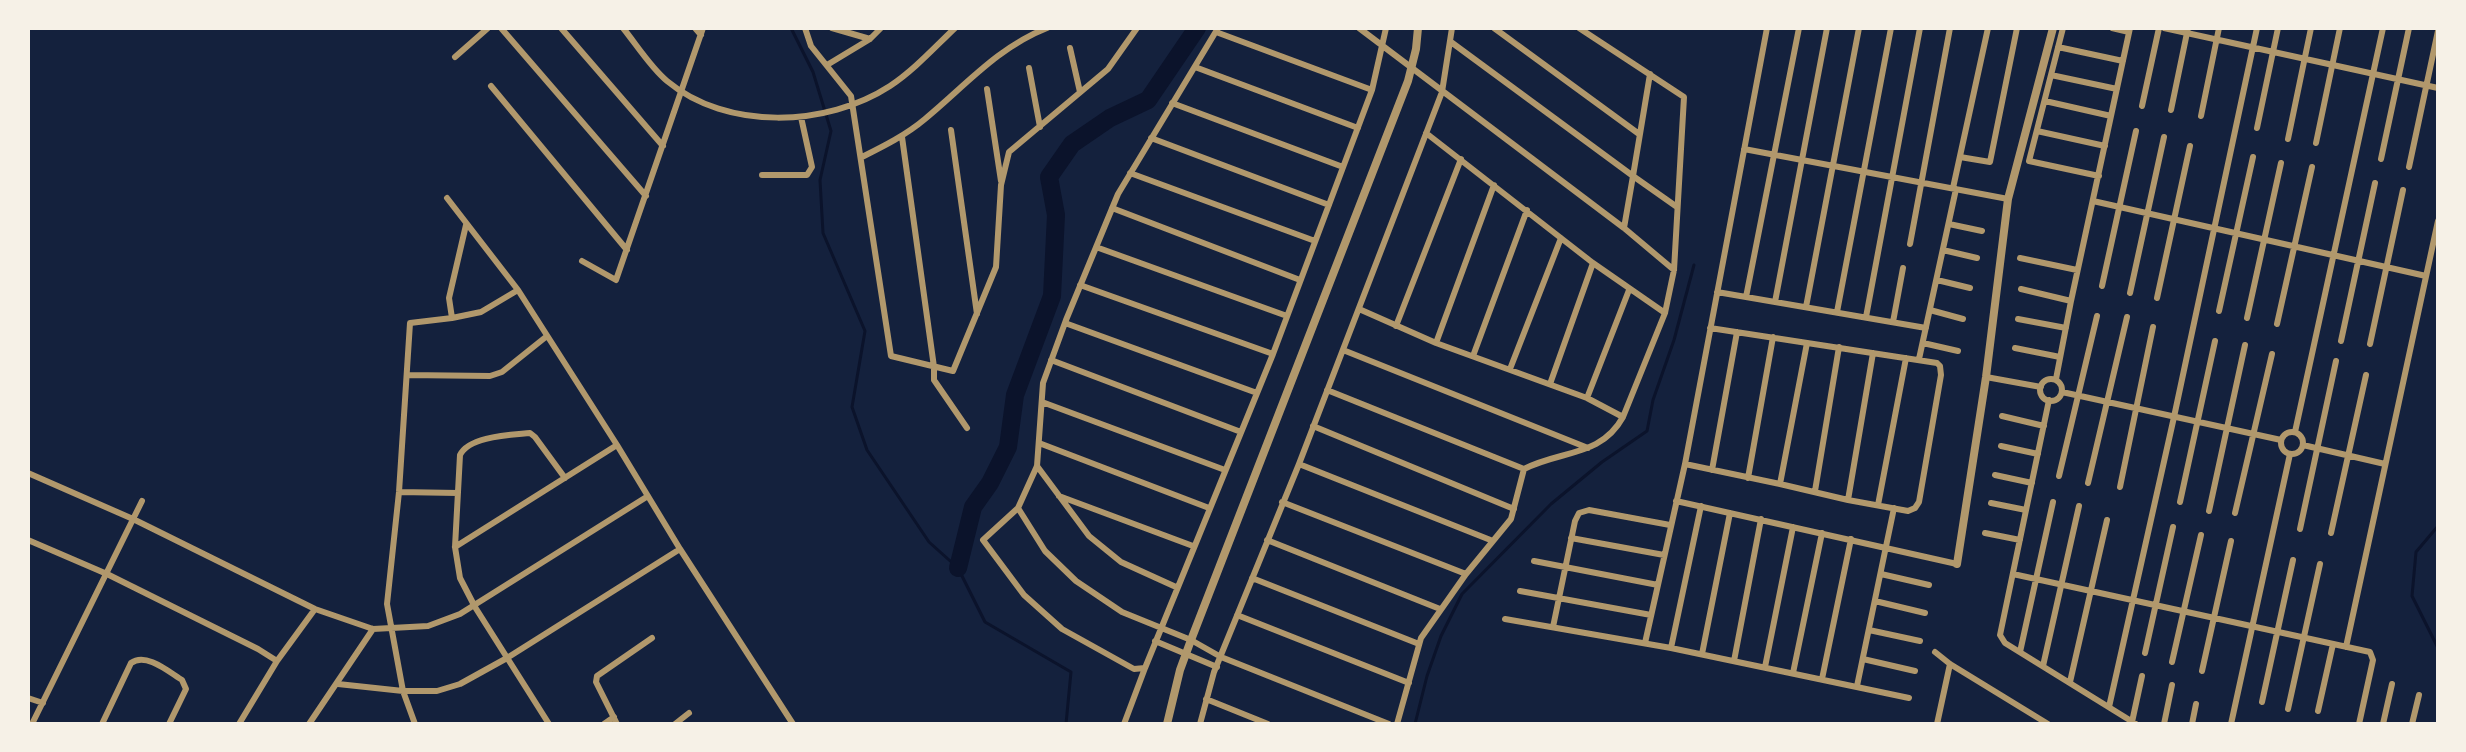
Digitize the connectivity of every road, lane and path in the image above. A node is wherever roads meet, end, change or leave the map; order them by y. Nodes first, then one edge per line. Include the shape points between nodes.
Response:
1 (488, 28) edge
2 (501, 28) edge
3 (561, 28) edge
4 (623, 28) edge
5 (695, 28) edge
6 (805, 28) edge
7 (832, 28) edge
8 (881, 28) edge
9 (955, 28) edge
10 (1047, 28) edge
11 (1137, 28) edge
12 (1359, 28) edge
13 (1386, 28) edge
14 (1418, 28) edge
15 (1452, 28) edge
16 (1494, 28) edge
17 (1579, 28) edge
18 (1767, 28) edge
19 (1799, 28) edge
20 (1827, 28) edge
21 (1859, 28) edge
22 (1891, 28) edge
23 (1920, 28) edge
24 (1950, 28) edge
25 (1988, 28) edge
26 (2017, 28) edge
27 (2053, 28) edge
28 (2063, 28) edge
29 (2112, 28) edge
30 (2159, 28) edge
31 (2164, 28) edge
32 (2219, 28) edge
33 (2257, 28) edge
34 (2278, 28) edge
35 (2311, 28) edge
36 (2340, 28) edge
37 (2383, 28) edge
38 (2409, 28) edge
39 (1217, 30) edge
40 (2130, 30) edge
41 (2187, 31) edge
42 (2438, 31) edge
43 (702, 32) edge
44 (870, 39) junction
45 (2217, 40) junction
46 (1451, 42) junction
47 (1383, 47) junction
48 (2058, 47) junction
49 (1071, 48) dead end
50 (2253, 48) junction
51 (2273, 52) junction
52 (455, 57) dead end
53 (2304, 59) junction
54 (2123, 61) junction
55 (827, 65) junction
56 (2332, 65) junction
57 (1195, 67) junction
58 (1029, 68) dead end
59 (1412, 68) junction
60 (1650, 74) junction
61 (2373, 74) junction
62 (2051, 75) junction
63 (2398, 80) junction
64 (491, 86) dead end
65 (2426, 86) junction
66 (2438, 88) edge
67 (987, 89) dead end
68 (2117, 89) junction
69 (1372, 90) junction
70 (683, 91) junction
71 (1080, 92) junction
72 (1442, 92) junction
73 (2044, 101) junction
74 (1172, 103) junction
75 (2142, 106) dead end
76 (851, 107) junction
77 (2171, 110) dead end
78 (2111, 116) junction
79 (2201, 116) dead end
80 (803, 117) junction
81 (1040, 127) junction
82 (1358, 128) junction
83 (2257, 128) dead end
84 (951, 130) dead end
85 (2037, 131) junction
86 (2136, 131) dead end
87 (1426, 134) junction
88 (1639, 134) junction
89 (902, 137) junction
90 (2164, 137) dead end
91 (1151, 138) junction
92 (2288, 138) dead end
93 (2316, 143) dead end
94 (663, 146) junction
95 (2105, 146) junction
96 (2190, 146) dead end
97 (1744, 149) junction
98 (1774, 155) junction
99 (862, 157) junction
100 (1960, 157) junction
101 (2253, 157) dead end
102 (1461, 159) junction
103 (2381, 159) dead end
104 (1802, 160) junction
105 (2281, 163) dead end
106 (1833, 166) junction
107 (1343, 167) junction
108 (2312, 167) dead end
109 (2409, 167) dead end
110 (1864, 172) junction
111 (1130, 173) junction
112 (762, 175) dead end
113 (1633, 176) junction
114 (1891, 176) junction
115 (2099, 176) junction
116 (1920, 182) junction
117 (2375, 183) dead end
118 (1001, 185) junction
119 (1494, 185) junction
120 (1955, 188) junction
121 (2403, 190) dead end
122 (646, 196) junction
123 (447, 198) dead end
124 (2007, 199) junction
125 (2093, 201) junction
126 (1329, 205) junction
127 (1677, 207) junction
128 (2119, 207) junction
129 (1112, 208) junction
130 (1527, 210) junction
131 (2147, 213) junction
132 (2174, 219) junction
133 (2438, 220) edge
134 (1949, 224) junction
135 (466, 225) junction
136 (1624, 228) junction
137 (2215, 229) junction
138 (1982, 231) dead end
139 (2236, 234) junction
140 (1561, 238) junction
141 (2264, 240) junction
142 (1315, 241) junction
143 (1910, 243) dead end
144 (1096, 247) junction
145 (2294, 247) junction
146 (627, 250) junction
147 (1943, 250) junction
148 (2333, 255) junction
149 (1977, 258) dead end
150 (2020, 258) dead end
151 (582, 261) dead end
152 (2358, 261) junction
153 (1593, 263) junction
154 (2386, 267) junction
155 (1903, 268) dead end
156 (1674, 270) junction
157 (2077, 270) junction
158 (2426, 276) junction
159 (1300, 280) junction
160 (1937, 280) junction
161 (1080, 285) junction
162 (2102, 286) dead end
163 (1970, 288) dead end
164 (2021, 289) dead end
165 (518, 290) junction
166 (1629, 290) junction
167 (1717, 292) junction
168 (2130, 293) dead end
169 (1746, 297) junction
170 (2157, 298) dead end
171 (2071, 300) junction
172 (1775, 302) junction
173 (1806, 307) junction
174 (1359, 309) junction
175 (1930, 310) junction
176 (2219, 311) dead end
177 (1837, 312) junction
178 (1665, 313) junction
179 (977, 314) junction
180 (1287, 315) junction
181 (2097, 316) dead end
182 (1866, 317) junction
183 (2127, 317) dead end
184 (452, 318) junction
185 (2247, 318) dead end
186 (1963, 319) dead end
187 (2018, 319) dead end
188 (1893, 322) junction
189 (1065, 323) junction
190 (2277, 324) dead end
191 (1396, 326) junction
192 (2153, 327) dead end
193 (1710, 328) junction
194 (1926, 328) junction
195 (2066, 328) junction
196 (1737, 332) junction
197 (547, 336) junction
198 (1773, 337) junction
199 (2341, 340) dead end
200 (2215, 341) dead end
201 (1807, 342) junction
202 (1436, 343) junction
203 (1923, 343) junction
204 (2370, 344) dead end
205 (2245, 345) dead end
206 (1839, 347) junction
207 (2015, 348) dead end
208 (1343, 350) junction
209 (1958, 351) dead end
210 (1873, 353) junction
211 (1273, 354) junction
212 (2272, 354) dead end
213 (1473, 356) junction
214 (2060, 357) junction
215 (1906, 358) junction
216 (1919, 359) junction
217 (1051, 360) junction
218 (2336, 361) dead end
219 (934, 367) junction
220 (1510, 369) junction
221 (407, 375) junction
222 (2366, 375) dead end
223 (1986, 377) junction
224 (2056, 379) junction
225 (1550, 384) junction
226 (2041, 387) junction
227 (1327, 390) junction
228 (2062, 392) junction
229 (1257, 393) junction
230 (2078, 395) junction
231 (1587, 398) junction
232 (2049, 400) junction
233 (1042, 402) junction
234 (2107, 402) junction
235 (2136, 408) junction
236 (2002, 416) dead end
237 (1623, 417) junction
238 (2174, 417) junction
239 (2198, 422) junction
240 (1313, 426) junction
241 (2044, 426) junction
242 (967, 428) dead end
243 (2227, 428) junction
244 (1241, 432) junction
245 (2295, 432) junction
246 (2253, 434) junction
247 (2282, 440) junction
248 (1039, 443) junction
249 (618, 445) junction
250 (2303, 445) junction
251 (2001, 446) dead end
252 (1588, 448) junction
253 (2317, 448) junction
254 (2038, 454) junction
255 (2290, 454) junction
256 (2348, 455) junction
257 (1299, 464) junction
258 (2385, 464) junction
259 (1685, 465) junction
260 (1037, 466) junction
261 (1524, 469) junction
262 (1225, 470) junction
263 (1712, 470) junction
264 (28, 473) edge
265 (1995, 475) dead end
266 (2059, 476) dead end
267 (565, 478) junction
268 (1748, 478) junction
269 (1780, 483) junction
270 (2032, 483) junction
271 (2088, 483) dead end
272 (2120, 488) dead end
273 (399, 492) junction
274 (1815, 492) junction
275 (458, 494) junction
276 (648, 496) junction
277 (1059, 496) junction
278 (1848, 500) junction
279 (142, 501) dead end
280 (1676, 501) junction
281 (1282, 502) junction
282 (1991, 502) dead end
283 (2053, 502) dead end
284 (2180, 502) dead end
285 (1878, 505) junction
286 (2079, 506) dead end
287 (1701, 507) junction
288 (1018, 508) junction
289 (1209, 508) junction
290 (1894, 508) junction
291 (1514, 509) junction
292 (2026, 510) junction
293 (2209, 511) dead end
294 (1730, 513) junction
295 (2235, 513) dead end
296 (133, 519) junction
297 (1761, 519) junction
298 (2107, 520) dead end
299 (1670, 525) junction
300 (1793, 526) junction
301 (2173, 527) dead end
302 (2300, 529) dead end
303 (1822, 533) junction
304 (1985, 533) dead end
305 (2331, 533) dead end
306 (2201, 535) dead end
307 (1571, 538) junction
308 (1851, 539) junction
309 (28, 540) edge
310 (1267, 540) junction
311 (2020, 540) junction
312 (1493, 541) junction
313 (2232, 541) dead end
314 (1193, 546) junction
315 (455, 547) junction
316 (1887, 547) junction
317 (680, 549) junction
318 (1664, 555) junction
319 (2293, 560) dead end
320 (1534, 561) dead end
321 (1957, 564) joint
322 (2320, 564) dead end
323 (1565, 567) junction
324 (106, 574) junction
325 (1466, 574) junction
326 (1881, 574) junction
327 (2013, 574) junction
328 (1252, 578) junction
329 (2036, 579) junction
330 (2061, 584) junction
331 (1658, 585) junction
332 (1929, 585) dead end
333 (1176, 587) junction
334 (1520, 591) dead end
335 (2091, 591) junction
336 (1559, 598) junction
337 (2133, 600) junction
338 (1875, 601) junction
339 (2156, 605) junction
340 (474, 607) junction
341 (315, 609) junction
342 (1440, 609) junction
343 (2184, 611) junction
344 (1924, 613) dead end
345 (1237, 615) junction
346 (1651, 615) junction
347 (2214, 618) junction
348 (1505, 619) dead end
349 (2253, 626) junction
350 (1553, 627) junction
351 (1159, 629) junction
352 (373, 630) junction
353 (392, 630) junction
354 (1869, 630) junction
355 (2277, 632) junction
356 (652, 638) dead end
357 (2304, 638) junction
358 (1191, 640) junction
359 (1155, 641) junction
360 (1920, 641) dead end
361 (1645, 643) junction
362 (1419, 644) junction
363 (2333, 644) junction
364 (2346, 647) junction
365 (1671, 648) junction
366 (1935, 652) dead end
367 (2020, 652) junction
368 (1186, 653) junction
369 (2145, 653) dead end
370 (1702, 654) junction
371 (1221, 657) junction
372 (507, 658) junction
373 (1863, 658) junction
374 (277, 661) junction
375 (1734, 661) junction
376 (2172, 662) dead end
377 (1950, 664) junction
378 (2043, 666) junction
379 (1216, 667) junction
380 (1765, 667) junction
381 (1145, 668) junction
382 (1915, 671) dead end
383 (2202, 671) dead end
384 (1793, 673) junction
385 (2142, 676) dead end
386 (1822, 679) junction
387 (2070, 682) junction
388 (338, 684) junction
389 (1409, 684) junction
390 (2392, 684) dead end
391 (2172, 685) dead end
392 (1857, 686) junction
393 (403, 691) junction
394 (2419, 695) dead end
395 (28, 698) edge
396 (1909, 698) dead end
397 (1206, 699) junction
398 (2262, 702) dead end
399 (43, 703) junction
400 (2196, 704) dead end
401 (2109, 707) junction
402 (2288, 709) dead end
403 (2318, 711) dead end
404 (690, 713) dead end
405 (616, 720) edge
406 (32, 723) edge
407 (102, 723) edge
408 (169, 723) edge
409 (239, 723) edge
410 (309, 723) edge
411 (415, 723) edge
412 (549, 723) edge
413 (604, 723) edge
414 (675, 723) edge
415 (792, 723) edge
416 (1124, 723) edge
417 (1167, 723) edge
418 (1200, 723) edge
419 (1268, 723) edge
420 (1389, 723) edge
421 (1397, 723) edge
422 (1937, 723) edge
423 (2048, 723) edge
424 (2134, 723) edge
425 (2164, 723) edge
426 (2192, 723) edge
427 (2231, 723) edge
428 (2359, 723) edge
429 (2383, 723) edge
430 (2412, 723) edge

1 - 52 street
2 - 122 street
3 - 94 street
4 - 70 street via 666,81
5 - 43 street
6 - 55 street via 811,46
7 - 44 street
8 - 44 street
9 - 76 street via 891,86
10 - 89 street via 995,58
11 - 71 street via 1108,69
12 - 47 street
13 - 47 street
14 - 59 street
15 - 46 street
16 - 88 street
17 - 60 street
18 - 97 street
19 - 98 street
20 - 104 street
21 - 106 street
22 - 110 street
23 - 114 street
24 - 116 street
25 - 100 street
26 - 100 street via 1989,162
27 - 124 street
28 - 48 street
29 - 40 street
30 - 75 street
31 - 41 street
32 - 45 street
33 - 50 street
34 - 51 street
35 - 53 street
36 - 56 street
37 - 61 street
38 - 63 street
39 - 57 street
39 - 69 street
40 - 54 street
41 - 45 street
41 - 77 street
42 - 65 street
43 - 70 street
44 - 55 street
45 - 50 street
45 - 79 street
46 - 72 street
46 - 113 street
47 - 59 street
47 - 69 street
48 - 54 street
48 - 62 street
49 - 71 street
50 - 51 street
50 - 137 street
51 - 53 street
51 - 83 street
53 - 56 street
53 - 92 street
54 - 68 street
55 - 76 street via 851,96
56 - 61 street
56 - 93 street
57 - 74 street
57 - 82 street
58 - 81 street
59 - 72 street
59 - 358 street
60 - 88 street
60 - 127 street via 1684,97
61 - 63 street
61 - 148 street
62 - 68 street
62 - 73 street
63 - 65 street
63 - 103 street
64 - 146 street
65 - 66 street
65 - 109 street
67 - 118 street
68 - 78 street
69 - 82 street
70 - 80 street via 732,113
70 - 94 street
71 - 81 street
72 - 87 street
72 - 136 street
73 - 78 street
73 - 85 street
74 - 91 street
74 - 107 street
76 - 80 street
76 - 99 street
78 - 95 street
80 - 112 street via 812,167 807,175
81 - 118 street via 1010,152
82 - 107 street
84 - 179 street
85 - 95 street
85 - 115 street via 2029,162
86 - 128 street
87 - 102 street
87 - 174 street
88 - 113 street
89 - 99 street
89 - 219 street
90 - 131 street
91 - 111 street
91 - 126 street
94 - 122 street
95 - 115 street
96 - 132 street
97 - 98 street
97 - 167 street
98 - 104 street
98 - 169 street
99 - 219 street via 891,356
100 - 120 street
101 - 139 street
102 - 119 street
102 - 191 street
104 - 106 street
104 - 172 street
105 - 141 street
106 - 110 street
106 - 173 street
107 - 126 street
108 - 145 street
110 - 114 street
110 - 177 street
111 - 129 street
111 - 142 street
113 - 127 street
113 - 136 street
114 - 116 street
114 - 182 street
115 - 125 street
116 - 120 street
116 - 143 street
117 - 152 street
118 - 179 street via 996,267
119 - 130 street
119 - 202 street
120 - 124 street
120 - 134 street
121 - 154 street
122 - 146 street
123 - 135 street
124 - 223 street
125 - 128 street
125 - 157 street
126 - 142 street
127 - 156 street
128 - 131 street
128 - 162 street
129 - 144 street
129 - 159 street
130 - 140 street
130 - 213 street
131 - 132 street
131 - 168 street
132 - 137 street
132 - 170 street
133 - 158 street
134 - 138 street
134 - 147 street
135 - 165 street
135 - 184 street via 449,298
136 - 156 street
137 - 139 street
137 - 238 street
139 - 141 street
139 - 176 street
140 - 153 street
140 - 220 street
141 - 145 street
141 - 185 street
142 - 159 street
144 - 161 street
144 - 180 street
145 - 148 street
145 - 190 street
146 - 151 street via 616,279
147 - 149 street
147 - 160 street
148 - 152 street
148 - 245 street
150 - 157 street
152 - 154 street
152 - 199 street
153 - 166 street
153 - 225 street
154 - 158 street
154 - 204 street
155 - 188 street
156 - 178 street
157 - 171 street
158 - 258 street
159 - 180 street
160 - 163 street
160 - 175 street
161 - 189 street
161 - 211 street
164 - 171 street
165 - 184 street via 481,312
165 - 197 street
166 - 178 street
166 - 231 street
167 - 169 street
167 - 193 street
169 - 172 street
171 - 195 street
172 - 173 street
173 - 177 street
174 - 191 street
174 - 208 street
175 - 186 street
175 - 194 street
177 - 182 street
178 - 237 street
179 - 219 street via 953,371
180 - 211 street
181 - 230 street
182 - 188 street
183 - 234 street
184 - 221 street via 410,323
187 - 195 street
188 - 194 street
189 - 217 street
189 - 229 street
191 - 202 street
192 - 235 street
193 - 196 street
193 - 259 street
194 - 203 street
195 - 214 street
196 - 198 street
196 - 263 street
197 - 221 street via 502,372 490,376
197 - 249 street
198 - 201 street
198 - 268 street
200 - 239 street
201 - 206 street
201 - 269 street
202 - 213 street
203 - 209 street
203 - 216 street
205 - 243 street
206 - 210 street
206 - 274 street
207 - 214 street
208 - 227 street
208 - 252 street
210 - 215 street
210 - 278 street
211 - 229 street
212 - 246 street
213 - 220 street
214 - 224 street
215 - 216 street
215 - 285 street
216 - 290 street via 1940,366 1941,375 1915,508
217 - 233 street via 1043,383
217 - 244 street
218 - 253 street
219 - 242 street via 934,380
220 - 225 street
221 - 273 street
222 - 256 street
223 - 226 street
223 - 321 street
224 - 226 street via 2047,379
224 - 228 street
225 - 231 street
226 - 232 street via 2041,394
227 - 240 street
227 - 261 street
228 - 230 street
228 - 232 street
229 - 244 street
230 - 234 street
230 - 266 street
231 - 237 street
232 - 241 street
233 - 248 street
233 - 262 street
234 - 235 street
234 - 271 street
235 - 238 street
235 - 272 street
236 - 241 street
237 - 252 street via 1600,444
238 - 239 street
238 - 337 street
239 - 243 street
239 - 284 street
240 - 257 street
240 - 291 street
241 - 254 street
243 - 246 street
243 - 293 street
244 - 262 street
245 - 247 street
245 - 250 street
246 - 247 street
246 - 295 street
247 - 255 street via 2282,448
248 - 260 street
248 - 289 street
249 - 267 street
249 - 276 street
250 - 253 street
250 - 255 street via 2300,451
251 - 254 street
252 - 261 street
253 - 256 street
253 - 302 street
254 - 270 street
255 - 349 street
256 - 258 street
256 - 305 street
257 - 281 street
257 - 312 street
258 - 364 street
259 - 263 street
259 - 280 street
260 - 277 street
260 - 288 street
261 - 291 street
262 - 289 street
263 - 268 street
264 - 296 street
265 - 270 street
267 - 275 street via 530,433 489,438 462,451
267 - 315 street
268 - 269 street
269 - 274 street
270 - 292 street
273 - 275 street
273 - 353 street via 387,604
274 - 278 street
275 - 315 street
276 - 317 street
276 - 340 street
277 - 314 street
277 - 333 street via 1089,536 1121,562
278 - 285 street
279 - 296 street
280 - 287 street
280 - 299 street
281 - 310 street
281 - 325 street
282 - 292 street
283 - 329 street
285 - 290 street
286 - 330 street
287 - 294 street
287 - 365 street
288 - 351 street via 1045,551 1076,581 1122,612
288 - 381 street via 983,540 1024,595 1062,629 1134,669
289 - 314 street
290 - 316 street
291 - 312 street
292 - 311 street
294 - 297 street
294 - 370 street
296 - 324 street
296 - 341 street
297 - 300 street
297 - 375 street
298 - 335 street
299 - 307 street via 1589,510 1579,513
299 - 318 street
300 - 303 street
300 - 380 street
301 - 339 street
303 - 308 street
303 - 384 street
304 - 311 street
306 - 343 street
307 - 318 street
307 - 323 street
308 - 316 street
308 - 386 street
309 - 324 street
310 - 328 street
310 - 342 street
311 - 327 street
312 - 325 street
313 - 347 street
314 - 333 street
315 - 340 street via 458,572
316 - 321 street
316 - 326 street
317 - 372 street
317 - 415 street
318 - 331 street
319 - 355 street
320 - 323 street
322 - 357 street
323 - 331 street
323 - 336 street
324 - 374 street
324 - 399 street
325 - 342 street
326 - 332 street
326 - 338 street
327 - 329 street
327 - 367 street via 2000,635
328 - 345 street
328 - 362 street
329 - 330 street
329 - 367 street
330 - 335 street
330 - 378 street
331 - 346 street
333 - 351 street
334 - 336 street
335 - 337 street
335 - 387 street
336 - 346 street
336 - 350 street
337 - 339 street
337 - 401 street
338 - 344 street
338 - 354 street
339 - 343 street
339 - 369 street
340 - 353 street via 442,623
340 - 372 street
341 - 352 street
341 - 374 street
342 - 362 street
343 - 347 street
343 - 376 street
345 - 371 street
345 - 389 street
346 - 361 street
347 - 349 street
347 - 383 street
348 - 350 street
349 - 355 street
349 - 427 street
350 - 361 street
351 - 358 street
351 - 359 street
352 - 353 street
352 - 388 street
353 - 393 street
354 - 360 street
354 - 373 street
355 - 357 street
355 - 398 street
356 - 405 street via 597,676 596,682
357 - 363 street
357 - 402 street
358 - 368 street
358 - 371 street
359 - 368 street
359 - 381 street
361 - 365 street
362 - 389 street
363 - 364 street
363 - 403 street
364 - 428 street via 2370,652 2373,657
365 - 370 street
366 - 377 street
367 - 378 street
368 - 379 street
368 - 417 street
370 - 375 street
371 - 379 street
371 - 420 street
372 - 393 street via 444,690
372 - 412 street
373 - 382 street
373 - 392 street
374 - 409 street
375 - 380 street
377 - 422 street
377 - 423 street
378 - 387 street
379 - 397 street
380 - 384 street
381 - 416 street
384 - 386 street
385 - 424 street
386 - 392 street
387 - 401 street
388 - 393 street
388 - 410 street
389 - 421 street
390 - 429 street
391 - 425 street
392 - 396 street
393 - 411 street
394 - 430 street
395 - 399 street
397 - 418 street
397 - 419 street
399 - 406 street
400 - 426 street
401 - 424 street
404 - 414 street
405 - 413 street
407 - 408 street via 131,663 144,658 185,684

